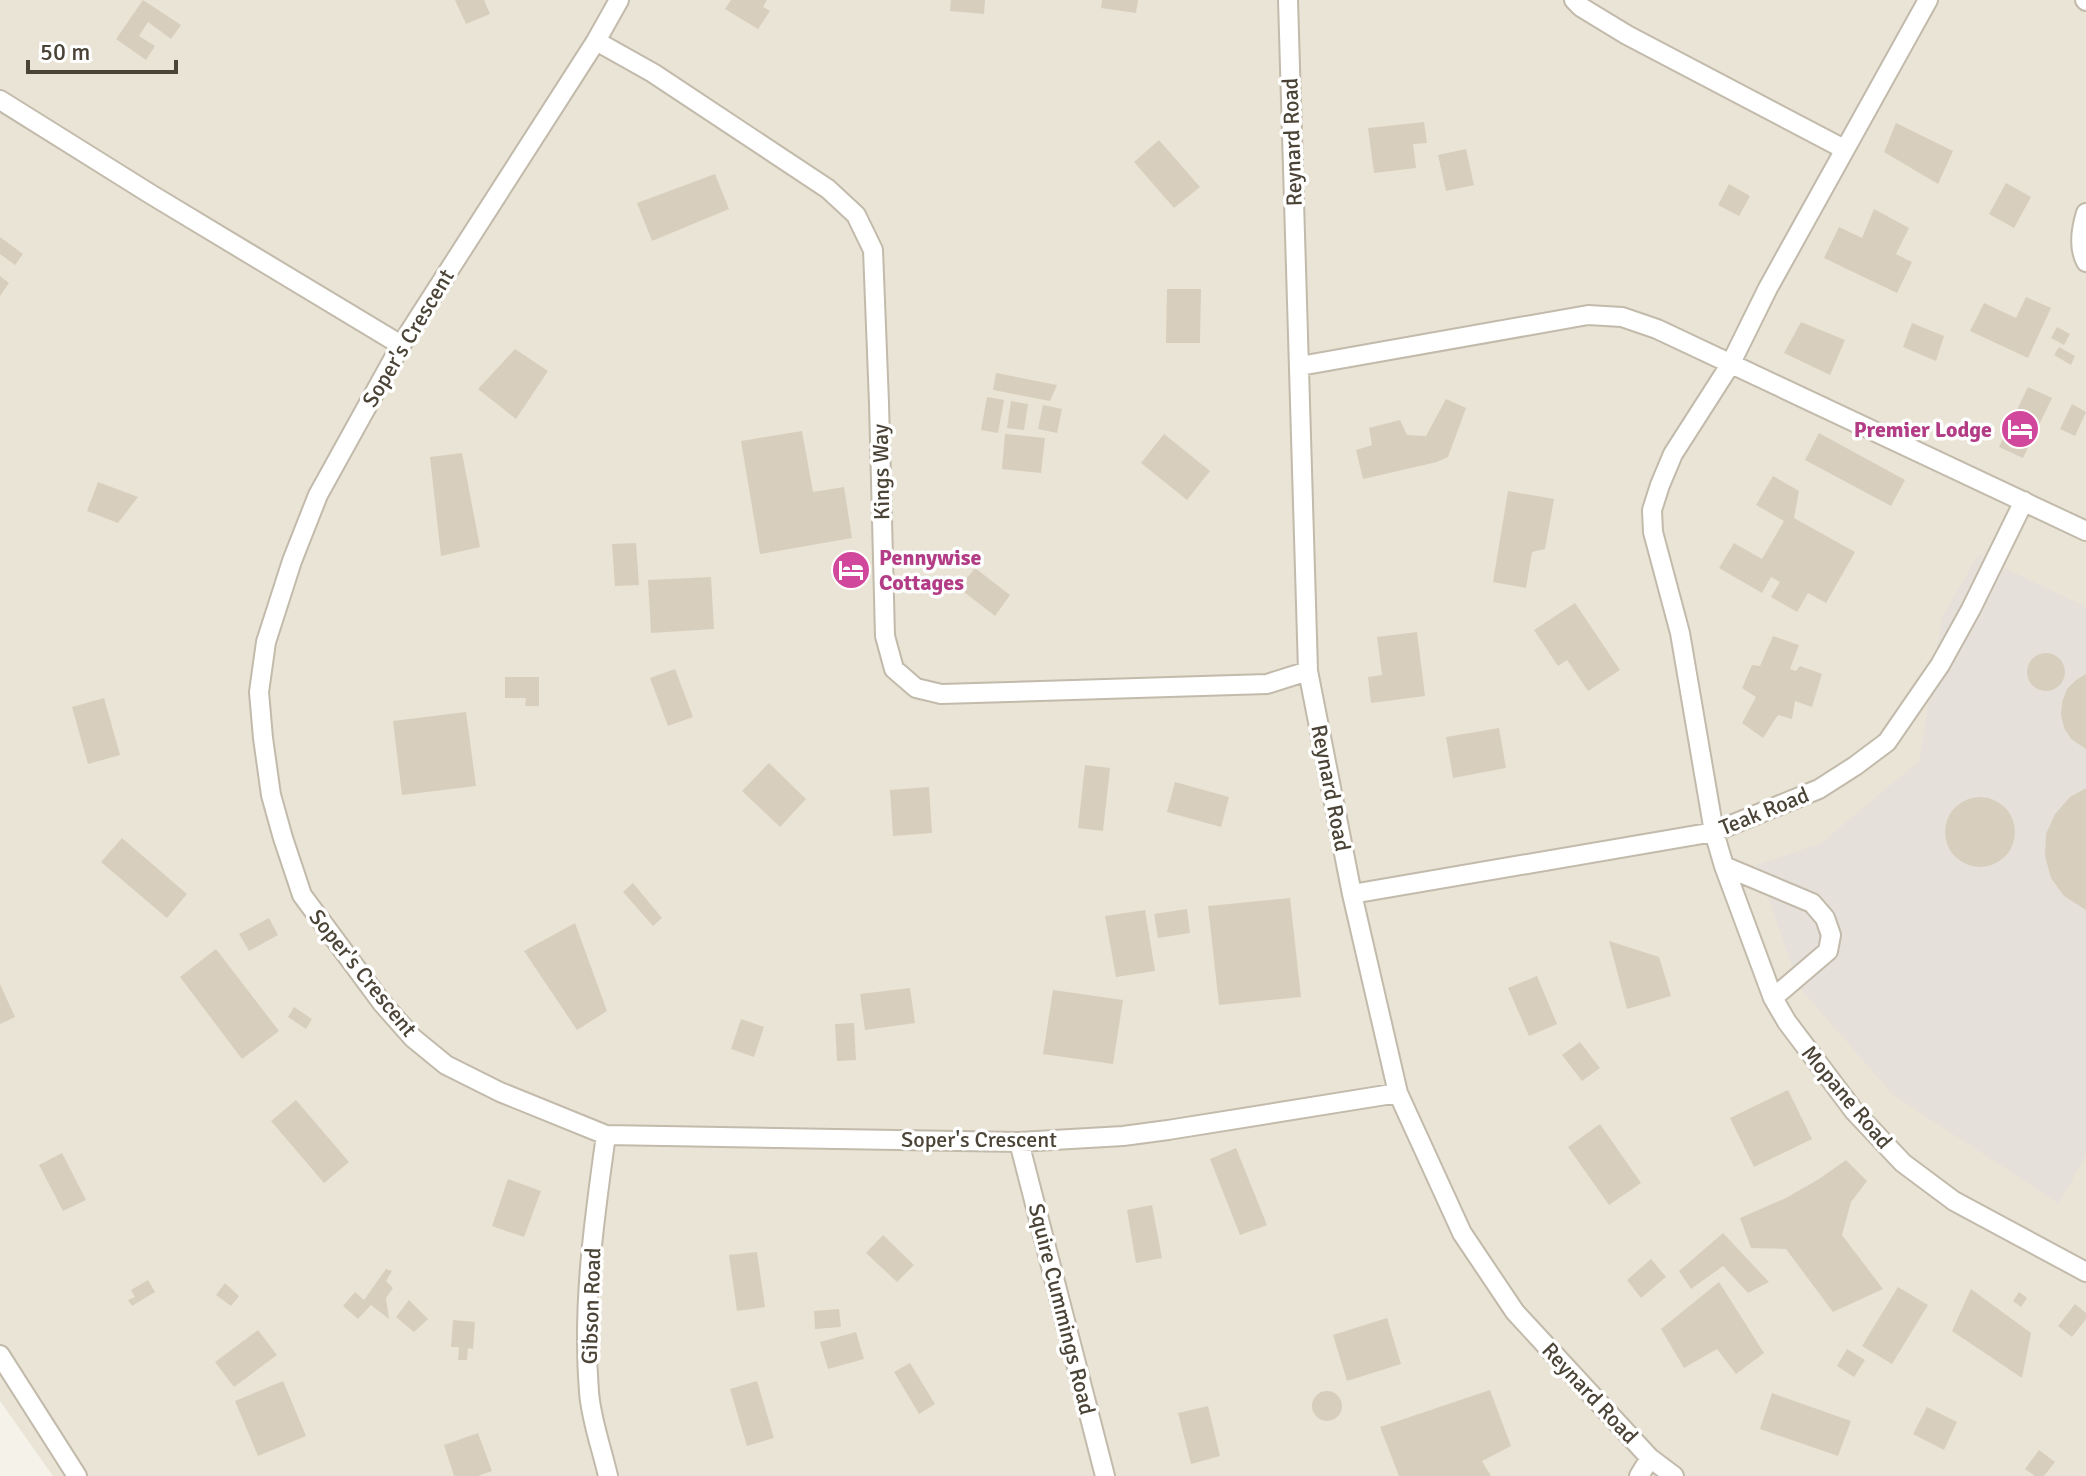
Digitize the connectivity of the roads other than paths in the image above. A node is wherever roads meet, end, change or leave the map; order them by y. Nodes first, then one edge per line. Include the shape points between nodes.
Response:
1 (619, 0) edge
2 (1288, 0) edge
3 (1574, 0) edge
4 (1928, 0) edge
5 (596, 41) junction
6 (0, 100) edge
7 (1844, 149) junction
8 (2086, 213) edge
9 (2086, 262) edge
10 (401, 345) junction
11 (1730, 365) junction
12 (1300, 366) junction
13 (2024, 501) junction
14 (2086, 531) edge
15 (1308, 671) junction
16 (1714, 832) junction
17 (1724, 866) junction
18 (1352, 894) junction
19 (1773, 998) junction
20 (1398, 1093) junction
21 (606, 1135) junction
22 (1019, 1142) junction
23 (2086, 1272) edge
24 (0, 1355) edge
25 (1650, 1458) junction
26 (77, 1476) edge
27 (608, 1476) edge
28 (1105, 1476) edge
29 (1639, 1476) edge
30 (1674, 1476) edge

1 - 5 street, Soper's Crescent
2 - 12 street, Reynard Road
3 - 7 street via 1627,35
4 - 7 street, Mopane Road
5 - 10 street, Soper's Crescent
5 - 15 street, Kings Way via 828,189 856,215 873,250 885,636 894,669 916,688 941,694 1267,684
6 - 10 street
7 - 11 street, Mopane Road
8 - 9 street via 2080,248
10 - 21 street, Soper's Crescent via 318,495 266,642 259,692 271,795 302,895 413,1038 446,1065
11 - 12 street via 1657,329 1622,317 1588,315
11 - 13 street
11 - 16 street, Mopane Road via 1673,454 1652,510 1680,633
12 - 15 street, Reynard Road
13 - 14 street
13 - 16 street, Teak Road via 1940,665 1887,742 1819,789
15 - 18 street, Reynard Road
16 - 17 street, Mopane Road
16 - 18 street, Teak Road
17 - 19 street, Mopane Road
17 - 19 street via 1812,903 1825,918 1831,935 1828,951
18 - 20 street, Reynard Road
19 - 23 street, Mopane Road via 1854,1111 1903,1163 1954,1201
20 - 22 street, Soper's Crescent via 1153,1132
20 - 25 street, Reynard Road via 1462,1233 1515,1312
21 - 22 street, Soper's Crescent
21 - 27 street, Gibson Road via 586,1312 589,1395
22 - 28 street, Squire Cummings Road
24 - 26 street
25 - 29 street
25 - 30 street, Reynard Road

